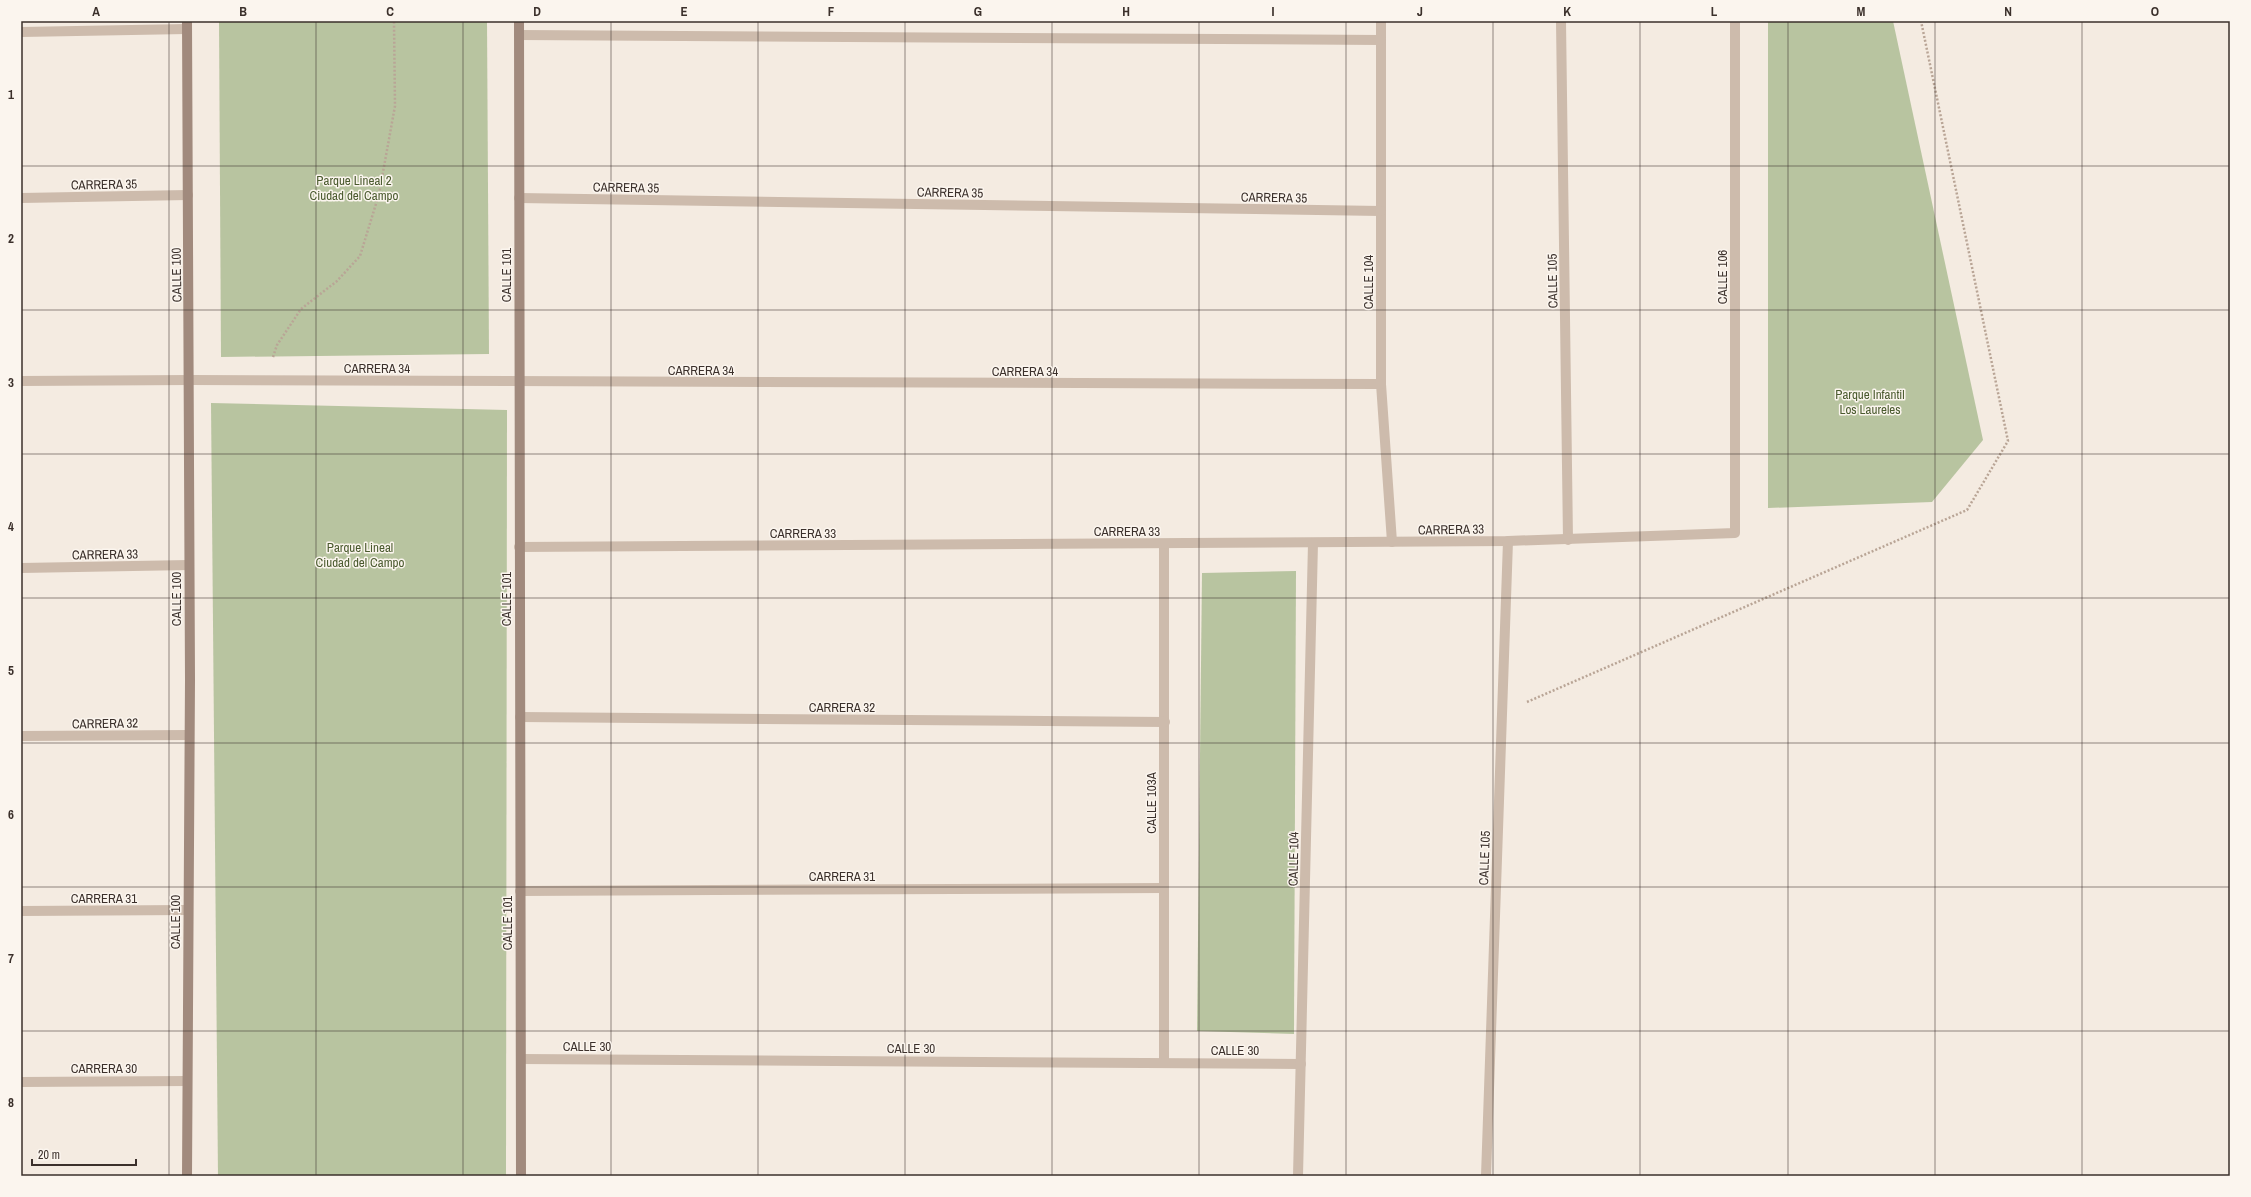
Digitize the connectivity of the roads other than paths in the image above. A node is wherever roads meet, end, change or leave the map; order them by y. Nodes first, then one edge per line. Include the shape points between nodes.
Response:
1 (519, 21) edge
2 (1382, 21) edge
3 (1561, 21) edge
4 (1735, 21) edge
5 (187, 25) edge
6 (21, 32) edge
7 (519, 35) junction
8 (1381, 40) junction
9 (188, 195) junction
10 (21, 198) edge
11 (519, 198) junction
12 (1381, 211) junction
13 (190, 380) junction
14 (21, 381) edge
15 (519, 383) junction
16 (1381, 384) junction
17 (1735, 533) joint
18 (1568, 540) junction
19 (1508, 541) junction
20 (1392, 542) junction
21 (1313, 543) junction
22 (1164, 544) junction
23 (519, 547) junction
24 (189, 565) junction
25 (21, 568) edge
26 (520, 717) junction
27 (1165, 722) junction
28 (189, 735) junction
29 (21, 736) edge
30 (1164, 888) junction
31 (520, 890) junction
32 (188, 910) junction
33 (21, 911) edge
34 (521, 1059) junction
35 (1164, 1063) junction
36 (1301, 1064) junction
37 (187, 1081) junction
38 (21, 1082) edge
39 (187, 1176) edge
40 (521, 1176) edge
41 (1298, 1176) edge
42 (1486, 1176) edge

1 - 7 street, CALLE 101
2 - 8 street, CALLE 104
3 - 18 street, CALLE 105
4 - 17 street, CALLE 106
5 - 6 street
5 - 9 street, CALLE 100
7 - 8 street
7 - 11 street, CALLE 101
8 - 12 street, CALLE 104
9 - 10 street, CARRERA 35
9 - 13 street, CALLE 100
11 - 12 street, CARRERA 35
11 - 15 street, CALLE 101
12 - 16 street, CALLE 104
13 - 14 street, CARRERA 34
13 - 15 street, CARRERA 34
13 - 24 street, CALLE 100
15 - 16 street, CARRERA 34
15 - 23 street, CALLE 101
16 - 20 street, CALLE 104
17 - 18 street, CARRERA 33
18 - 19 street, CARRERA 33
19 - 20 street, CARRERA 33
19 - 42 street, CALLE 105
20 - 21 street, CARRERA 33
21 - 22 street, CARRERA 33
21 - 36 street, CALLE 104
22 - 23 street, CARRERA 33
22 - 27 street, CALLE 103A
23 - 26 street, CALLE 101
24 - 25 street, CARRERA 33
24 - 28 street, CALLE 100
26 - 27 street, CARRERA 32
26 - 31 street, CALLE 101
27 - 30 street, CALLE 103A
28 - 29 street, CARRERA 32
28 - 32 street, CALLE 100
30 - 31 street, CARRERA 31
30 - 35 street, CALLE 103A
31 - 34 street, CALLE 101
32 - 33 street, CARRERA 31
32 - 37 street, CALLE 100
34 - 35 street, CALLE 30
34 - 40 street, CALLE 101
35 - 36 street, CALLE 30
36 - 41 street, CALLE 104
37 - 38 street, CARRERA 30
37 - 39 street, CALLE 100

